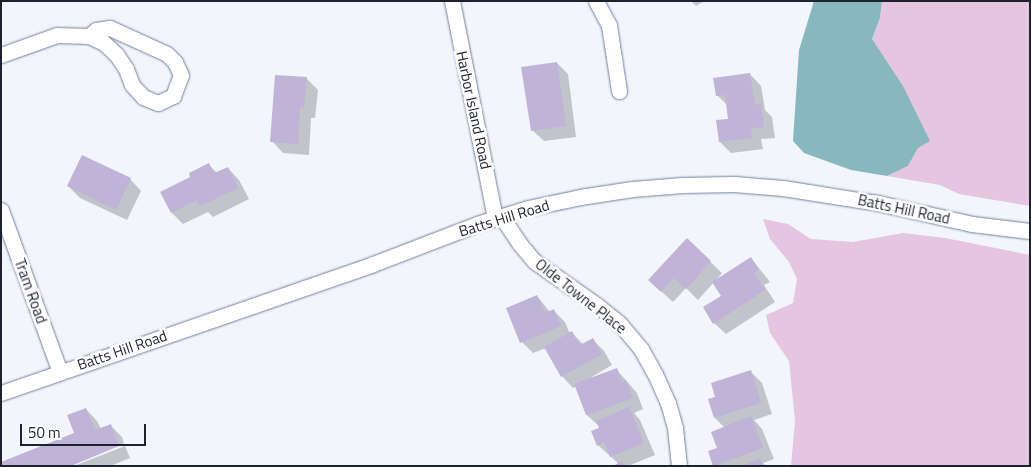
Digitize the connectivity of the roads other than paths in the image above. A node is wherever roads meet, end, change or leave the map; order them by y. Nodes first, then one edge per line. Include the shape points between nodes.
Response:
1 (452, 1) edge
2 (596, 1) edge
3 (89, 36) junction
4 (1, 55) edge
5 (619, 91) dead end
6 (1, 210) edge
7 (498, 217) junction
8 (1030, 231) edge
9 (60, 372) junction
10 (1, 393) edge
11 (679, 466) edge

1 - 7 street, Harbor Island Road
2 - 5 street via 609,26
3 - 3 street via 116,54 143,97 158,103 174,96 181,75 167,54 110,28 96,30
3 - 4 street via 57,35
6 - 9 street, Tram Road
7 - 8 street, Batts Hill Road via 580,196 632,189 734,184 830,194 972,224
7 - 9 street, Batts Hill Road via 373,264
7 - 11 street, Olde Towne Place via 534,261 613,318 631,335 656,374 668,403
9 - 10 street, Batts Hill Road

